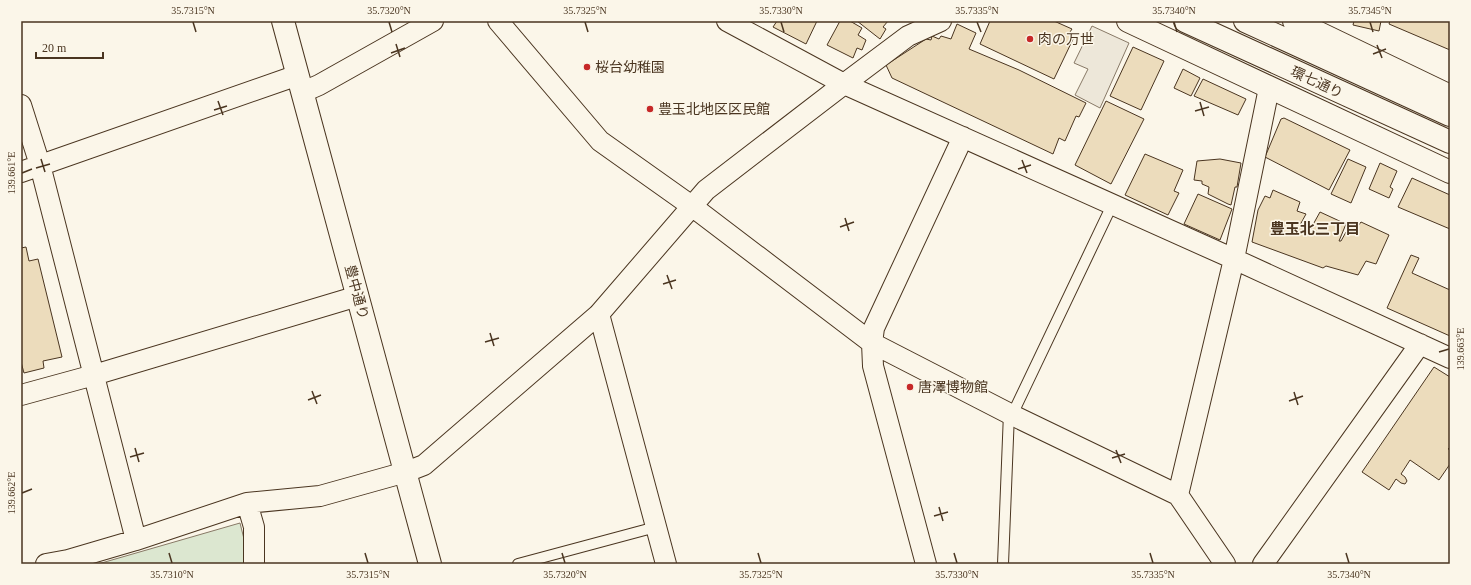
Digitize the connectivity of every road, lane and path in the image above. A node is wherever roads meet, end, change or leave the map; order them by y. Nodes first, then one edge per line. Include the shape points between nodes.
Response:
1 (284, 21) edge
2 (433, 21) edge
3 (498, 21) edge
4 (727, 21) edge
5 (941, 21) edge
6 (1128, 21) edge
7 (1184, 21) edge
8 (1244, 21) edge
9 (1294, 21) edge
10 (300, 84) junction
11 (844, 84) junction
12 (1270, 88) junction
13 (1447, 94) edge
14 (21, 105) edge
15 (1450, 115) edge
16 (963, 137) junction
17 (1450, 142) edge
18 (40, 166) junction
19 (21, 172) edge
20 (1450, 172) edge
21 (1112, 204) junction
22 (693, 207) junction
23 (1234, 259) junction
24 (358, 296) junction
25 (599, 314) junction
26 (872, 344) junction
27 (1420, 344) junction
28 (1450, 358) edge
29 (94, 375) junction
30 (21, 395) edge
31 (1011, 414) junction
32 (406, 472) junction
33 (1178, 495) junction
34 (247, 503) junction
35 (656, 528) junction
36 (136, 540) junction
37 (68, 562) edge
38 (46, 564) edge
39 (254, 564) edge
40 (430, 564) edge
41 (518, 564) edge
42 (666, 564) edge
43 (926, 564) edge
44 (1003, 564) edge
45 (1225, 564) edge
46 (1263, 564) edge

1 - 10 main road, 豊中通り
2 - 10 street via 320,85
3 - 22 street via 600,141
4 - 11 street
5 - 11 street via 908,36
6 - 12 main road
7 - 17 main road, 環七通り
8 - 15 main road, 環七通り
9 - 13 main road
10 - 18 street
10 - 24 main road, 豊中通り
11 - 16 street
11 - 22 street via 706,190
12 - 20 main road
12 - 23 street
14 - 18 street
16 - 21 street
16 - 26 street via 874,328
18 - 19 street
18 - 29 street
21 - 23 street
21 - 31 lane
22 - 25 street
22 - 26 street
23 - 27 street
23 - 33 street
24 - 29 street
24 - 32 main road, 豊中通り
25 - 32 street via 424,465
25 - 35 street
26 - 31 street
26 - 43 street via 874,366
27 - 28 street
27 - 46 street
29 - 30 street
29 - 36 street
31 - 33 street
31 - 44 lane
32 - 34 street via 320,496
32 - 40 main road, 豊中通り
33 - 45 street
34 - 36 street
34 - 39 street via 254,527
35 - 41 lane
35 - 42 street
36 - 37 street
37 - 38 street

